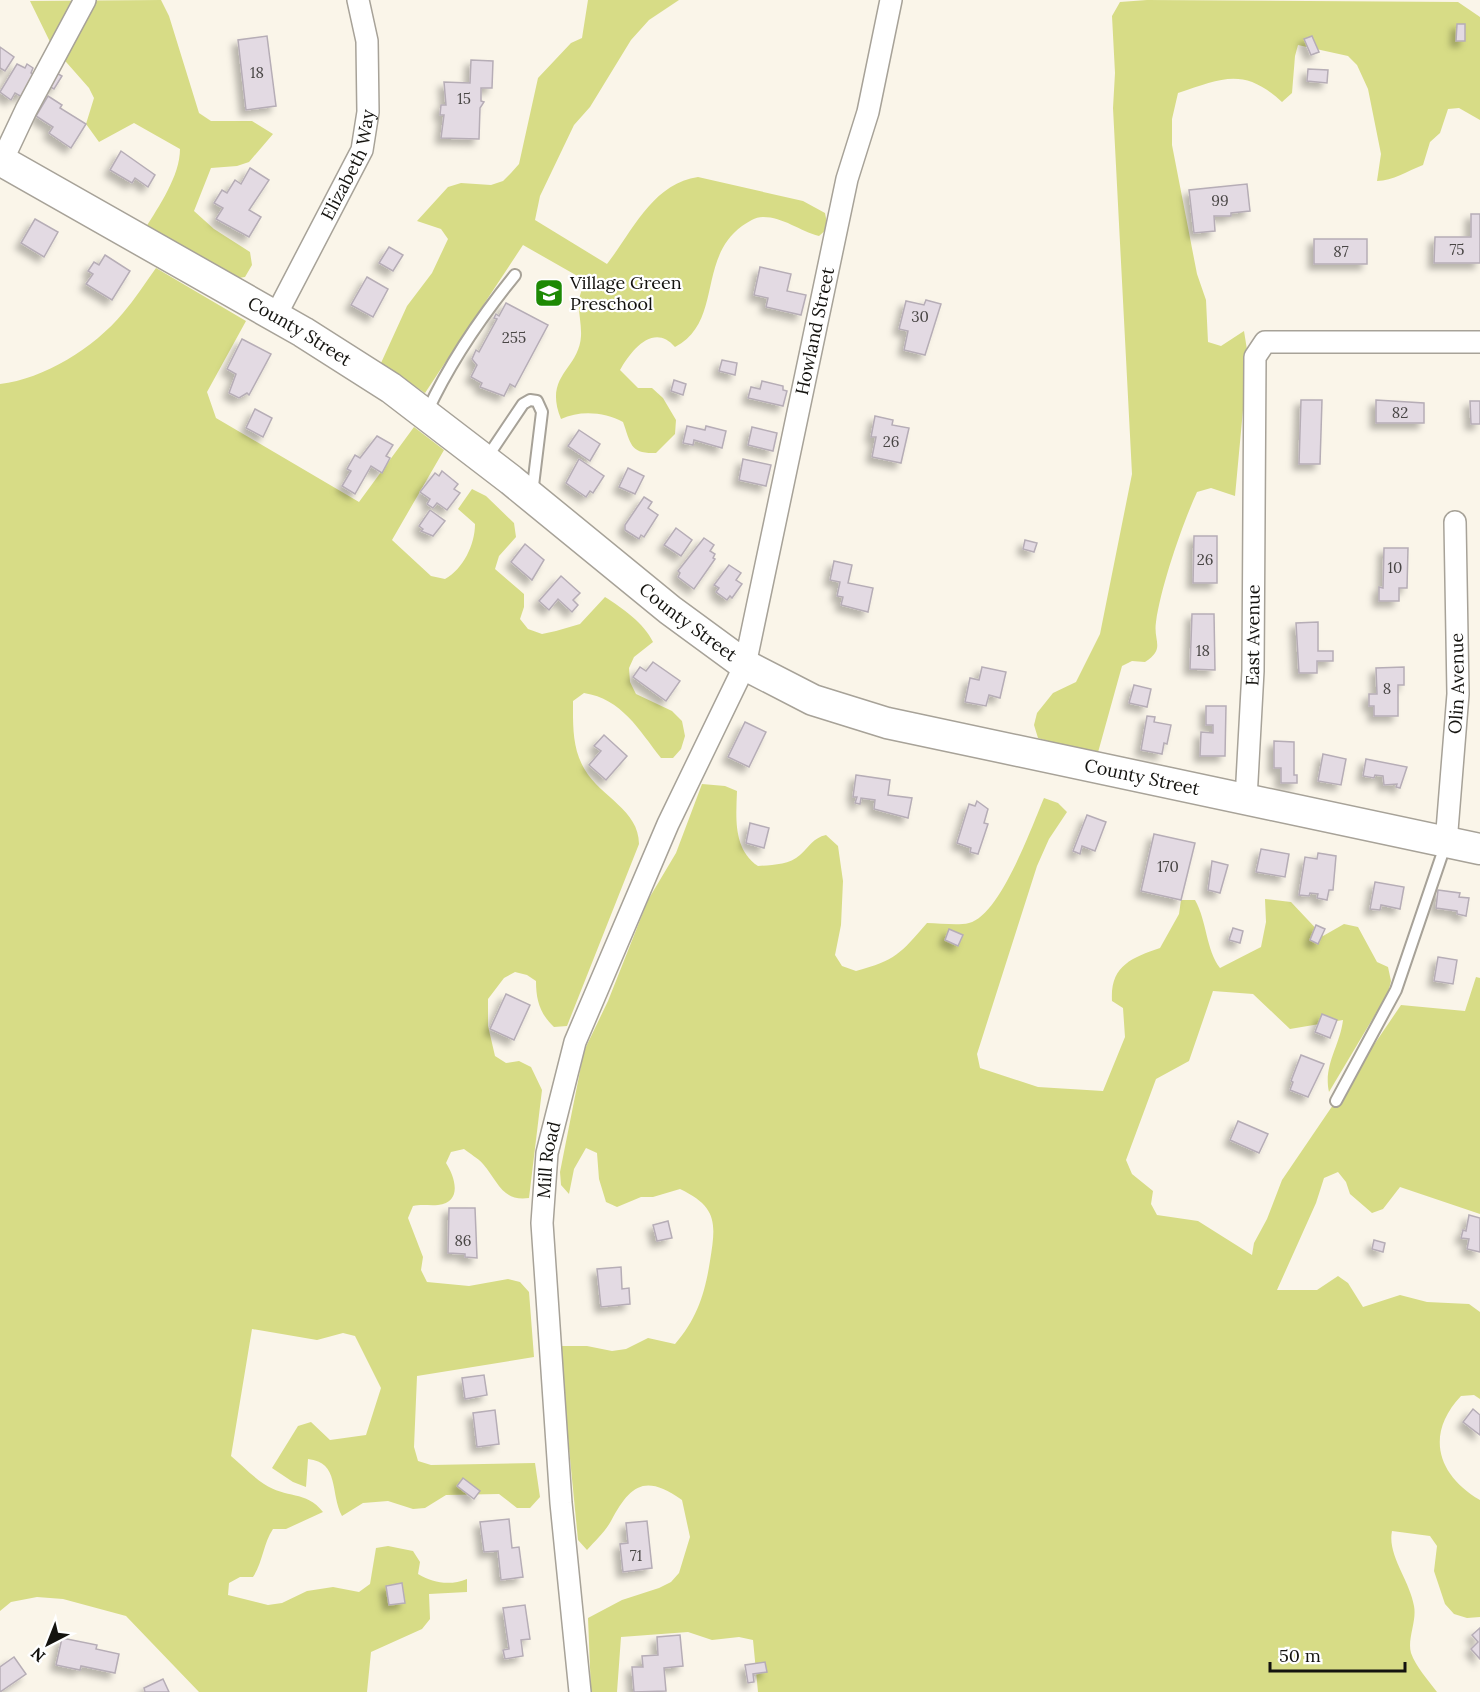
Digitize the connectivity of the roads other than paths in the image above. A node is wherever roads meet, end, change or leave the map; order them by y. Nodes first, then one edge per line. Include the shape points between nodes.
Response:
1 (85, 0) edge
2 (358, 0) edge
3 (891, 0) edge
4 (1, 160) edge
5 (515, 275) dead end
6 (275, 317) junction
7 (1480, 342) edge
8 (426, 415) junction
9 (486, 460) junction
10 (532, 497) junction
11 (1455, 522) dead end
12 (745, 665) junction
13 (1246, 799) junction
14 (1446, 843) junction
15 (1480, 849) edge
16 (1336, 1101) dead end
17 (580, 1692) edge

1 - 4 street
2 - 6 street, Elizabeth Way via 367,41 368,112 362,150
3 - 12 street, Howland Street via 868,112 847,179
4 - 6 street, County Street
5 - 8 lane via 442,379
6 - 8 street, County Street via 391,388
7 - 13 street, East Avenue via 1265,342 1255,357 1252,671
8 - 9 street, County Street
9 - 10 street, County Street
9 - 10 lane via 523,404 537,401 542,412
10 - 12 street, County Street via 670,610
11 - 14 street, Olin Avenue via 1458,694
12 - 13 street, County Street via 813,700 886,723
12 - 17 street, Mill Road via 668,824 575,1042 547,1153 542,1223 561,1503
13 - 14 street, County Street
14 - 15 street, County Street
14 - 16 lane via 1396,990

